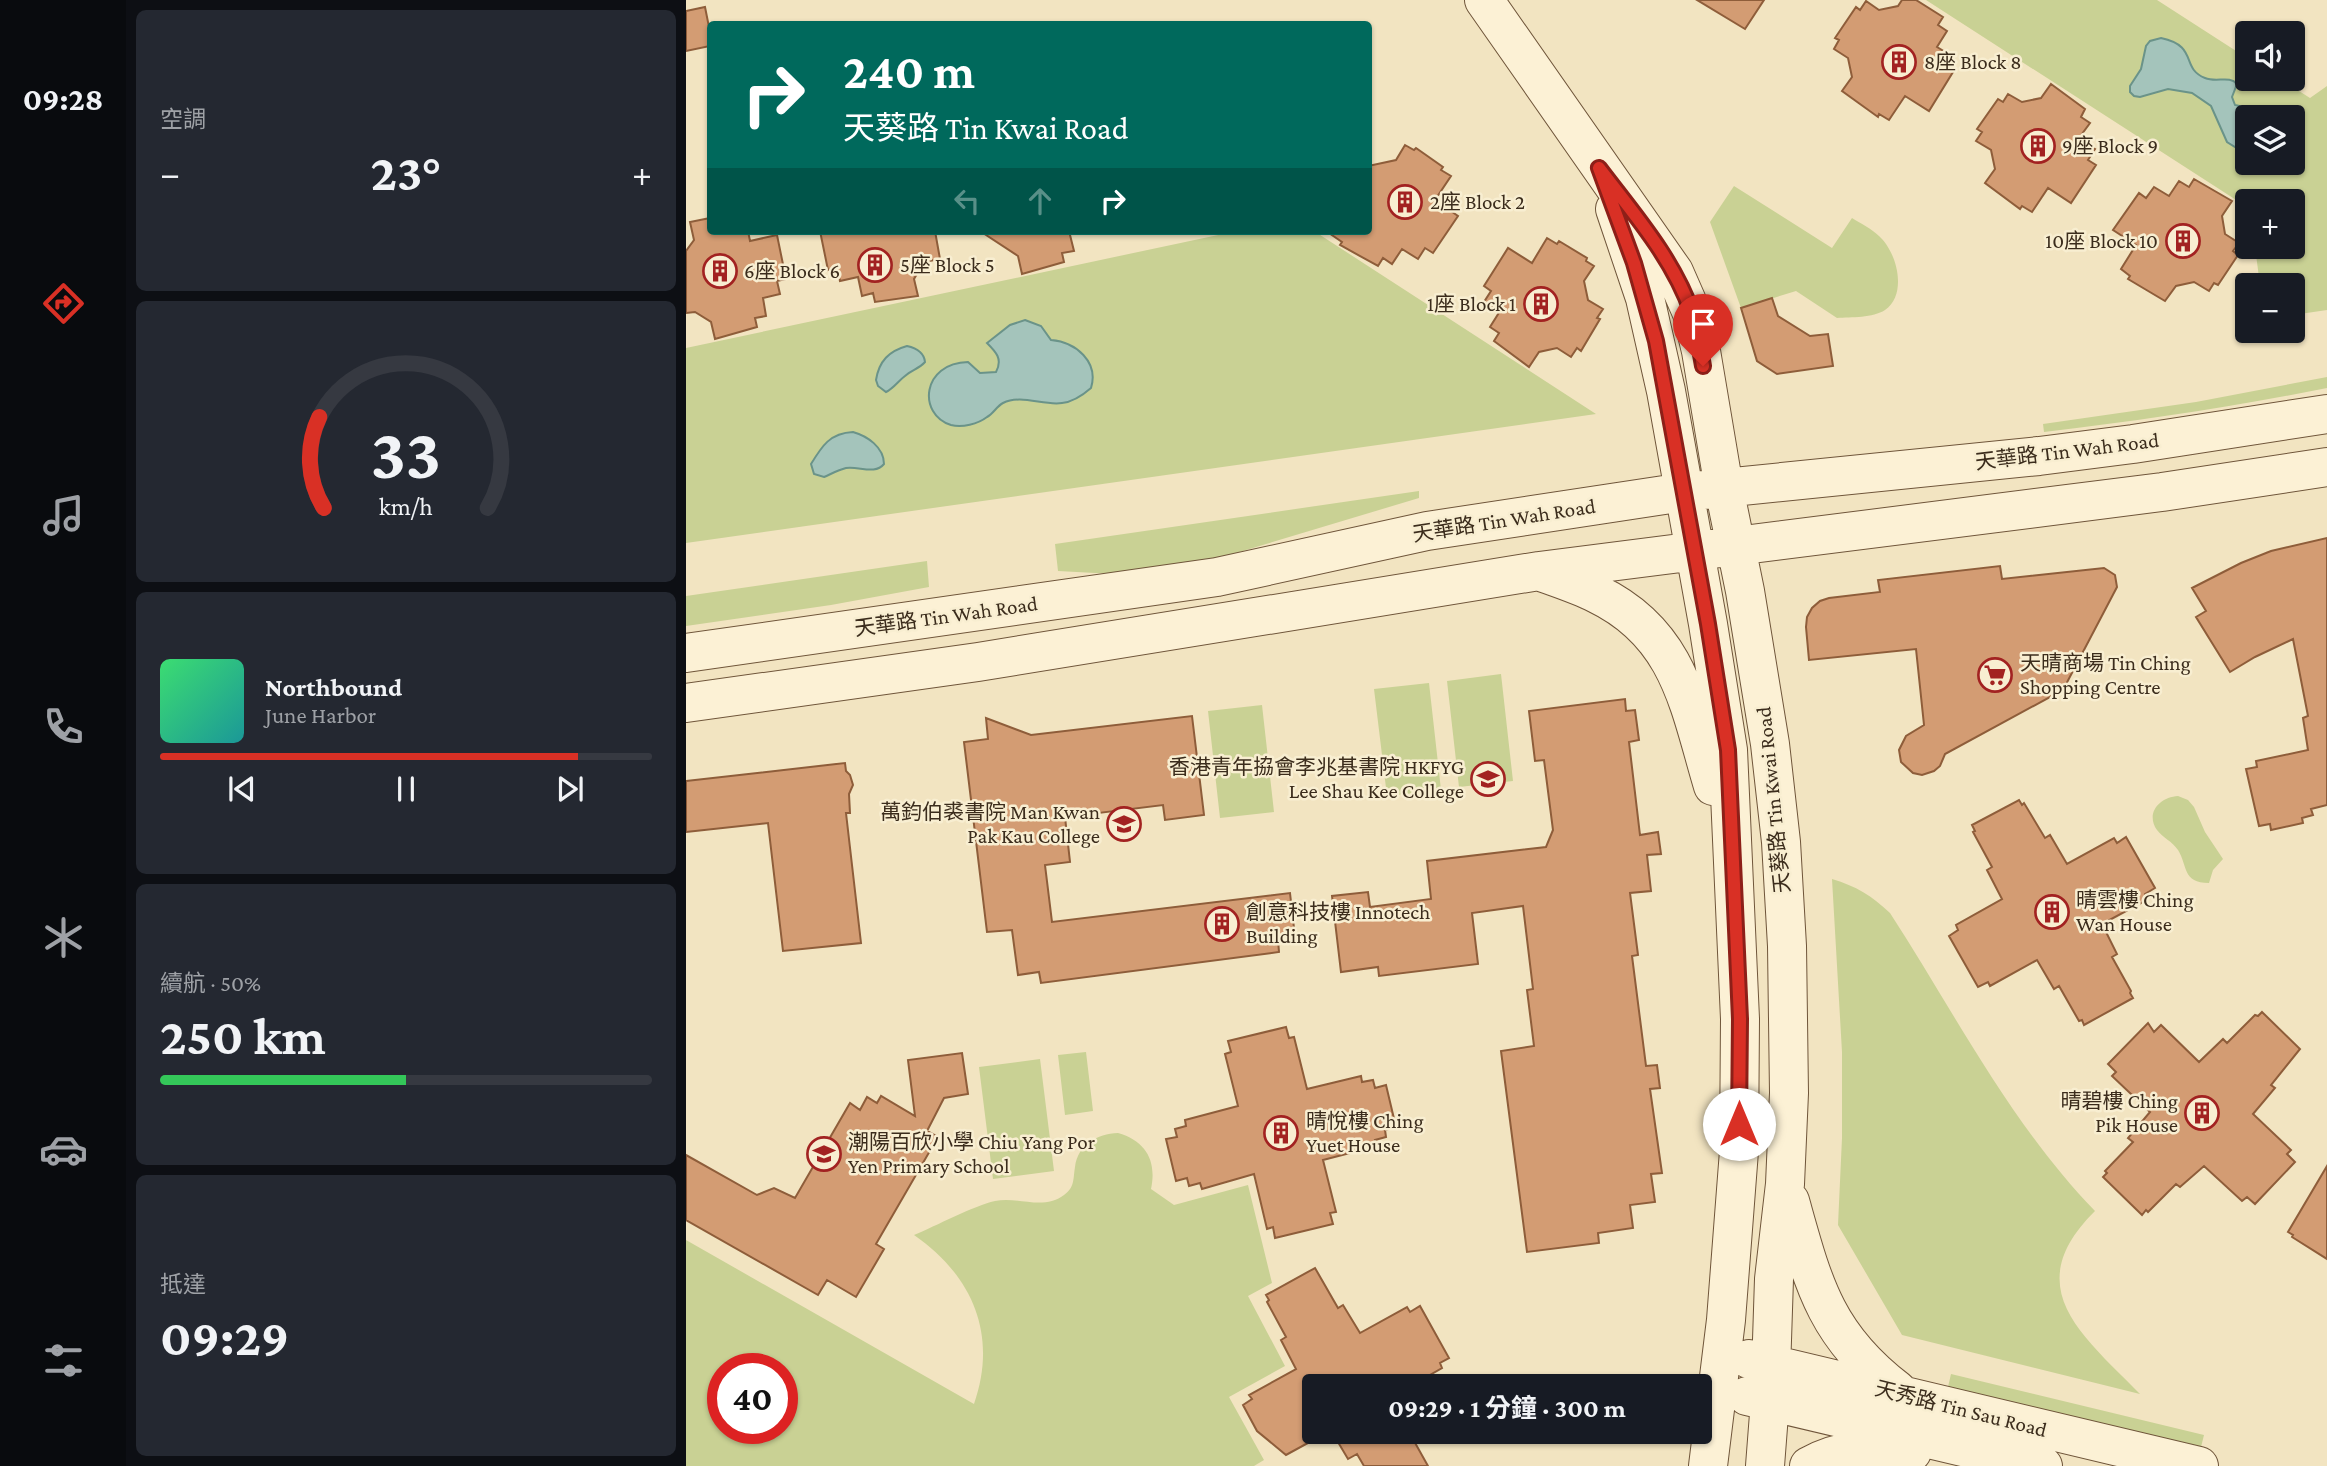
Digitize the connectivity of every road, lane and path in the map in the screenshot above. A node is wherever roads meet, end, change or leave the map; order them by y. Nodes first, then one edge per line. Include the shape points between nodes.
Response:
1 (1483, 0) edge
2 (1599, 168) junction
3 (2327, 414) edge
4 (2327, 467) edge
5 (1724, 488) junction
6 (1684, 492) junction
7 (1736, 546) junction
8 (1695, 551) junction
9 (1539, 571) junction
10 (686, 653) edge
11 (686, 703) edge
12 (1730, 841) junction
13 (1785, 1184) junction
14 (1771, 1363) junction
15 (1720, 1371) junction
16 (1904, 1395) junction
17 (1770, 1401) junction
18 (1708, 1466) edge
19 (1765, 1466) edge
20 (1809, 1466) edge
21 (1993, 1466) edge
22 (2043, 1466) edge
23 (2199, 1466) edge

1 - 2 street, 天葵路 Tin Kwai Road
2 - 5 street, 天葵路 Tin Kwai Road via 1674,272 1692,313
2 - 6 street, 天葵路 Tin Kwai Road via 1645,298
3 - 5 street, 天華路 Tin Wah Road via 2039,456
4 - 7 street
5 - 6 street, 天華路 Tin Wah Road
5 - 7 street, 天葵路 Tin Kwai Road
6 - 8 street, 天葵路 Tin Kwai Road
6 - 10 street, 天華路 Tin Wah Road via 1427,531 1217,577
7 - 8 street
7 - 13 street, 天葵路 Tin Kwai Road via 1770,744 1781,842 1789,1058
8 - 9 street
8 - 12 street, 天葵路 Tin Kwai Road via 1728,750
9 - 11 street via 992,660
9 - 12 street via 1618,606 1651,633 1665,652 1686,695
12 - 15 street, 天葵路 Tin Kwai Road via 1739,1007 1739,1151
13 - 14 street, 天葵路 Tin Kwai Road via 1774,1279
13 - 16 street via 1809,1271 1828,1314 1872,1371
14 - 15 street, 天秀路 Tin Sau Road
14 - 16 street, 天秀路 Tin Sau Road
14 - 17 street, 天葵路 Tin Kwai Road
15 - 17 street, 天秀路 Tin Sau Road
15 - 18 street, 天葵路 Tin Kwai Road
16 - 23 street, 天秀路 Tin Sau Road
17 - 19 street, 天葵路 Tin Kwai Road
17 - 22 street, 天秀路 Tin Sau Road
20 - 21 street via 1843,1452 1888,1449

